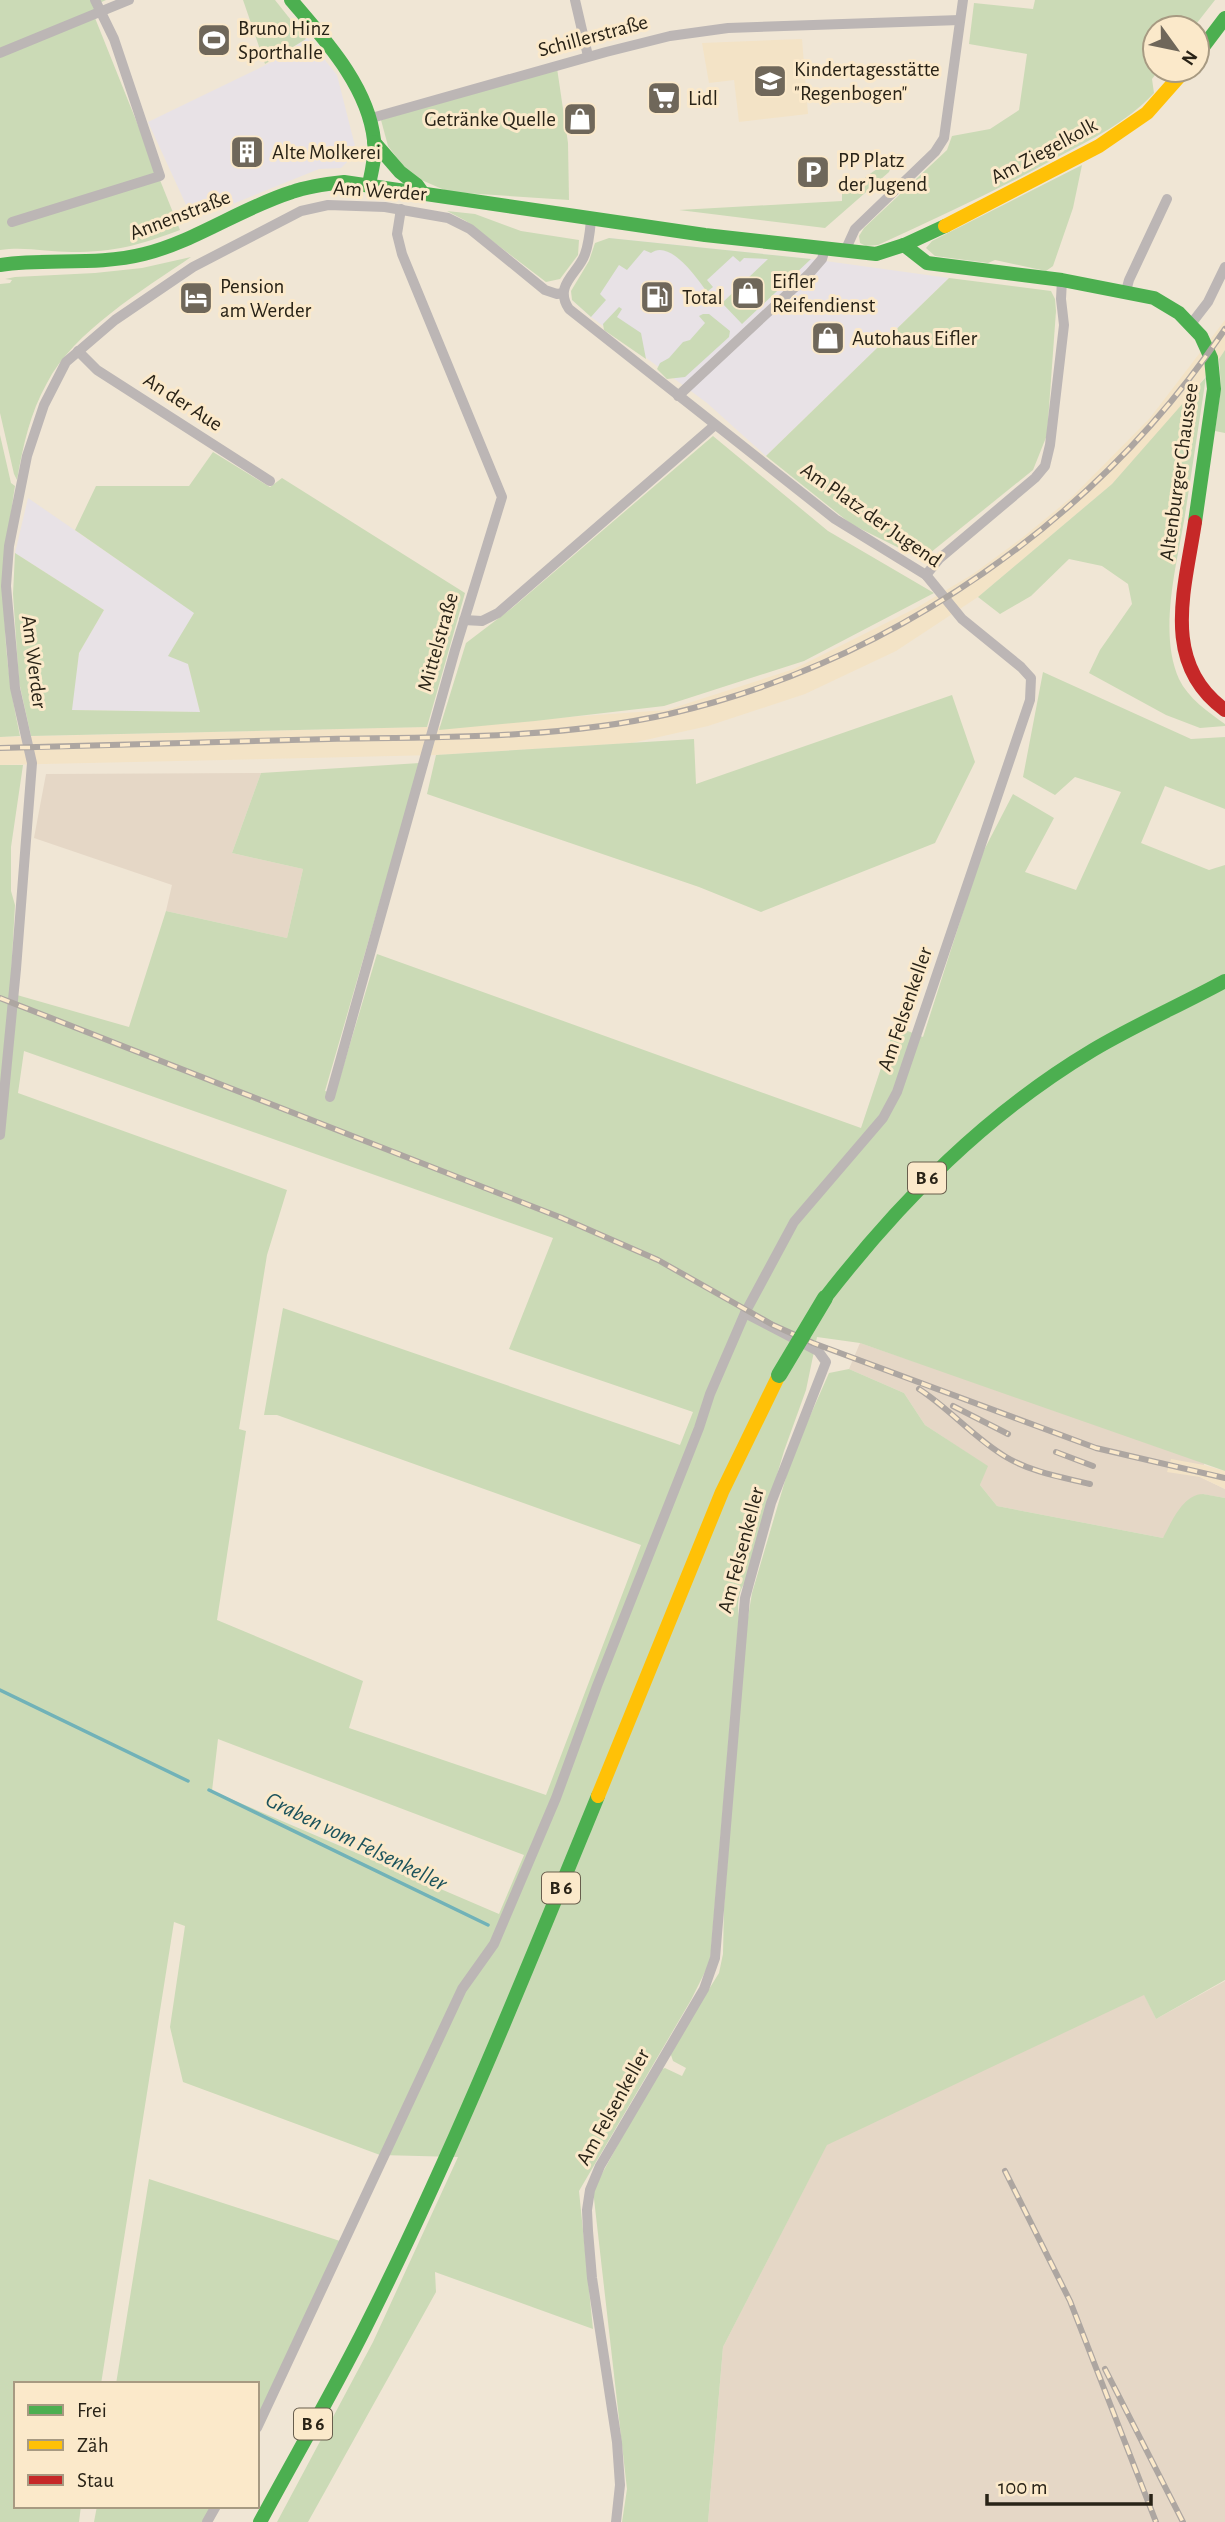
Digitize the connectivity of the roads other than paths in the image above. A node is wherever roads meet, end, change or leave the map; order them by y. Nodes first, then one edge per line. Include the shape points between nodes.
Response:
1 (95, 0) edge
2 (129, 0) edge
3 (291, 0) edge
4 (575, 0) edge
5 (963, 0) edge
6 (102, 12) junction
7 (1225, 18) edge
8 (960, 20) junction
9 (1211, 36) edge
10 (0, 53) edge
11 (588, 56) junction
12 (1173, 84) edge
13 (368, 119) junction
14 (374, 142) junction
15 (369, 184) junction
16 (422, 192) junction
17 (1167, 199) dead end
18 (401, 209) junction
19 (591, 220) junction
20 (12, 222) dead end
21 (904, 245) junction
22 (825, 249) junction
23 (845, 251) junction
24 (0, 265) edge
25 (1225, 267) edge
26 (1062, 280) junction
27 (1126, 291) junction
28 (563, 293) junction
29 (1191, 324) junction
30 (78, 351) junction
31 (678, 396) junction
32 (715, 425) junction
33 (270, 481) dead end
34 (926, 575) junction
35 (464, 620) junction
36 (1031, 678) joint
37 (1225, 710) edge
38 (1225, 981) edge
39 (330, 1097) dead end
40 (0, 1135) edge
41 (745, 1313) junction
42 (259, 2423) edge
43 (260, 2522) edge
44 (616, 2522) edge

1 - 6 street
2 - 6 street
3 - 13 main road via 342,66
4 - 11 street
5 - 8 street
6 - 10 street
6 - 20 street via 160,176
7 - 9 main road
8 - 11 street, Schillerstraße via 705,30
8 - 23 street via 944,138 855,229
11 - 13 street, Schillerstraße
12 - 21 main road, Am Ziegelkolk via 1147,113 1114,137 1009,195
13 - 14 main road
14 - 15 main road
14 - 16 main road
15 - 16 main road
15 - 24 main road, Annenstraße via 336,182 301,188 186,240 142,254
16 - 19 main road
17 - 27 street
18 - 28 street, Am Werder via 448,218 470,229 545,290
18 - 30 street, Am Werder via 349,204 301,211 174,279
18 - 35 street, Mittelstraße via 397,234 402,254 502,497
19 - 22 main road
19 - 28 street via 583,258
21 - 23 main road via 876,254
21 - 26 main road, Altenburger Chaussee via 927,263
22 - 23 main road
22 - 31 street via 809,274
25 - 29 street
26 - 27 main road, Altenburger Chaussee
26 - 34 street via 1063,325 1045,466
27 - 29 main road, Altenburger Chaussee via 1162,301
28 - 31 street, Am Platz der Jugend via 569,309
29 - 37 main road, Altenburger Chaussee via 1211,358 1214,389 1181,638 1196,681
30 - 33 street, An der Aue via 97,370
30 - 40 street, Am Werder via 66,362 36,427 9,546 6,586 15,688 32,763
31 - 32 street, Am Platz der Jugend
32 - 34 street, Am Platz der Jugend via 835,519
32 - 35 street via 498,613 482,621
34 - 36 street, Am Platz der Jugend via 962,619
35 - 39 street, Mittelstraße
36 - 41 street, Am Felsenkeller via 1030,700 1009,766 897,1091 883,1118 794,1222
38 - 43 main road, B 6, bridge via 1095,1049 990,1121 901,1203 825,1298 779,1375 722,1492 446,2158 366,2327
41 - 42 street via 499,1932 462,1989
41 - 44 street, Am Felsenkeller via 818,1351 826,1362 771,1503 745,1598 715,1958 704,1989 590,2190 592,2278 620,2466

